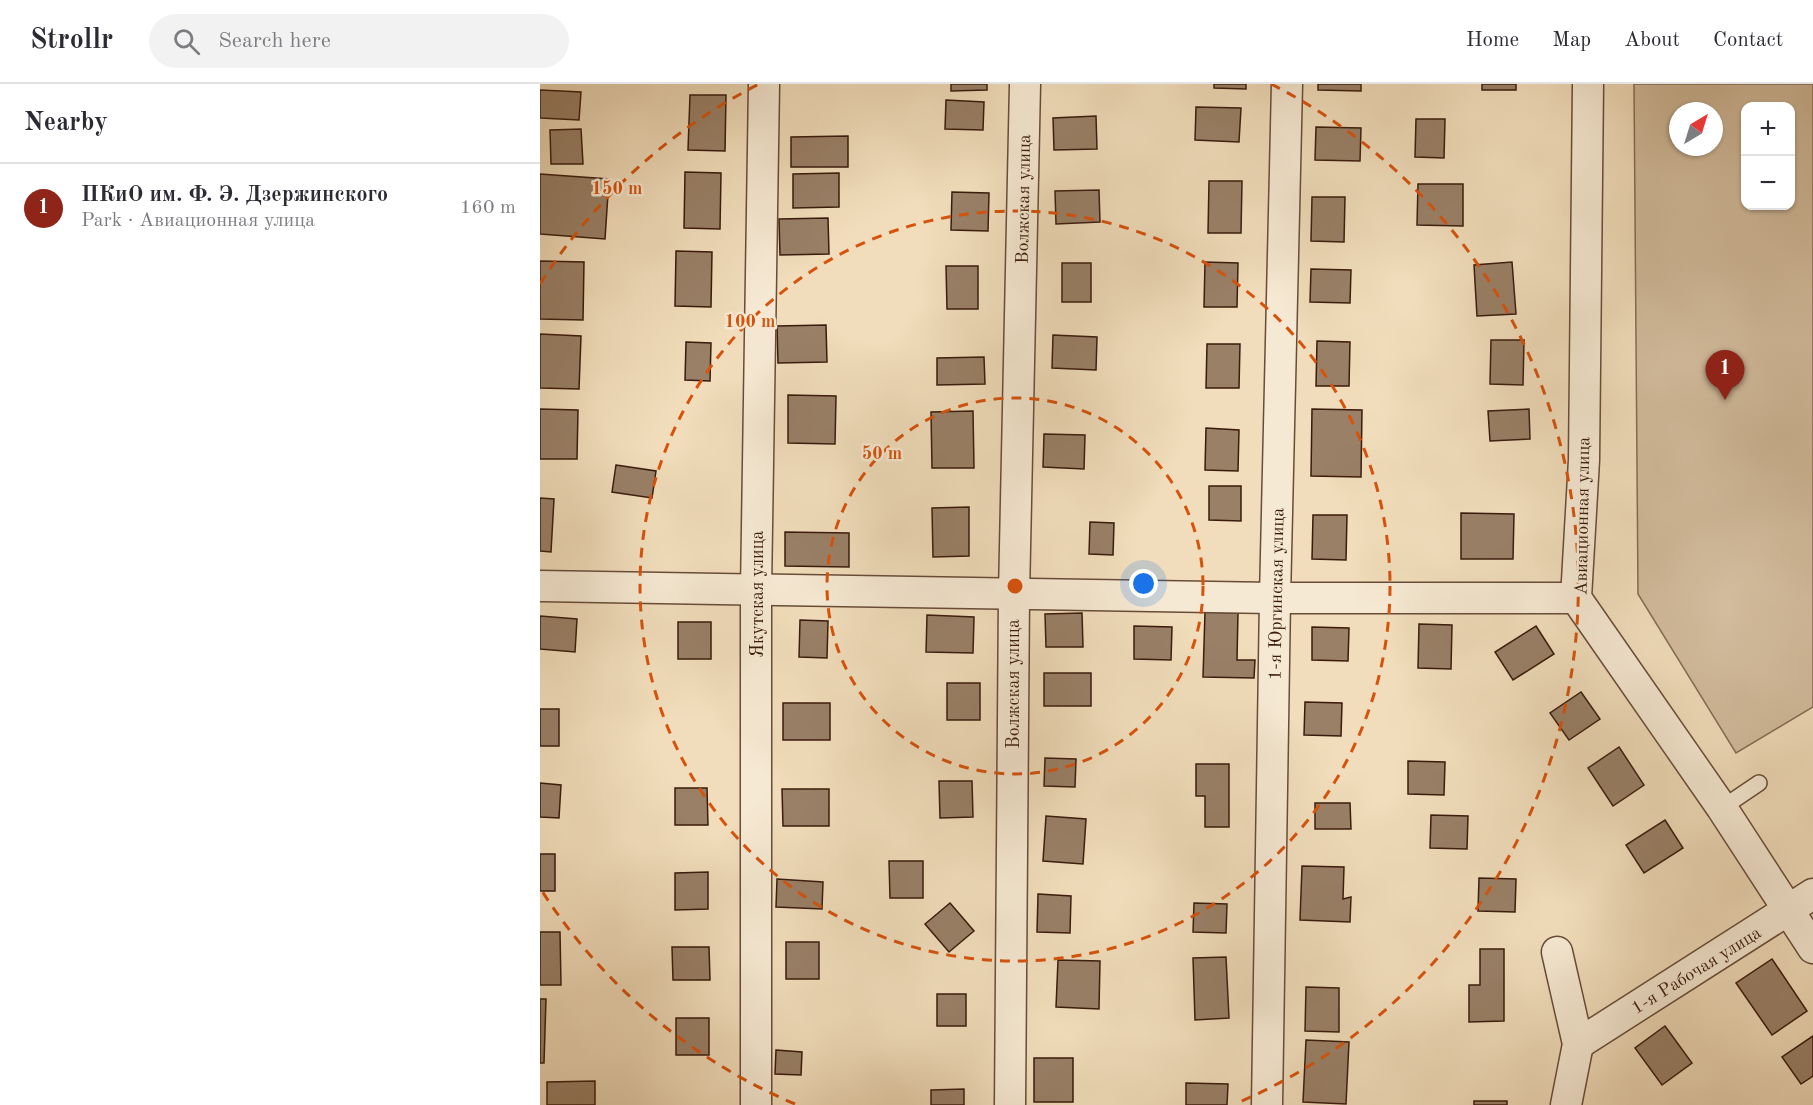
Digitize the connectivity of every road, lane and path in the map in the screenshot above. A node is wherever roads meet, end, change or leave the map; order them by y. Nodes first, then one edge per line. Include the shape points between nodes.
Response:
1 (764, 84) edge
2 (1025, 84) edge
3 (1287, 84) edge
4 (1588, 84) edge
5 (540, 586) edge
6 (756, 590) junction
7 (1014, 594) junction
8 (1275, 598) junction
9 (1576, 598) junction
10 (1759, 783) dead end
11 (1722, 808) junction
12 (1813, 894) edge
13 (1789, 911) junction
14 (1813, 948) edge
15 (1557, 952) dead end
16 (1578, 1044) junction
17 (756, 1105) edge
18 (1010, 1105) edge
19 (1267, 1105) edge
20 (1566, 1105) edge

1 - 6 street, Якутская улица
2 - 7 street, Волжская улица
3 - 8 street, 1-я Юргинская улица
4 - 9 street, Авиационная улица via 1584,460
5 - 6 street
6 - 7 street
6 - 17 street, Якутская улица
7 - 8 street
7 - 18 street, Волжская улица
8 - 9 street
8 - 19 street, 1-я Юргинская улица
9 - 11 street, Авиационная улица
10 - 11 lane
11 - 13 street, Авиационная улица
12 - 13 street, 1-я Рабочая улица
13 - 14 street, Авиационная улица
13 - 16 street, 1-я Рабочая улица
15 - 16 street
16 - 20 street

